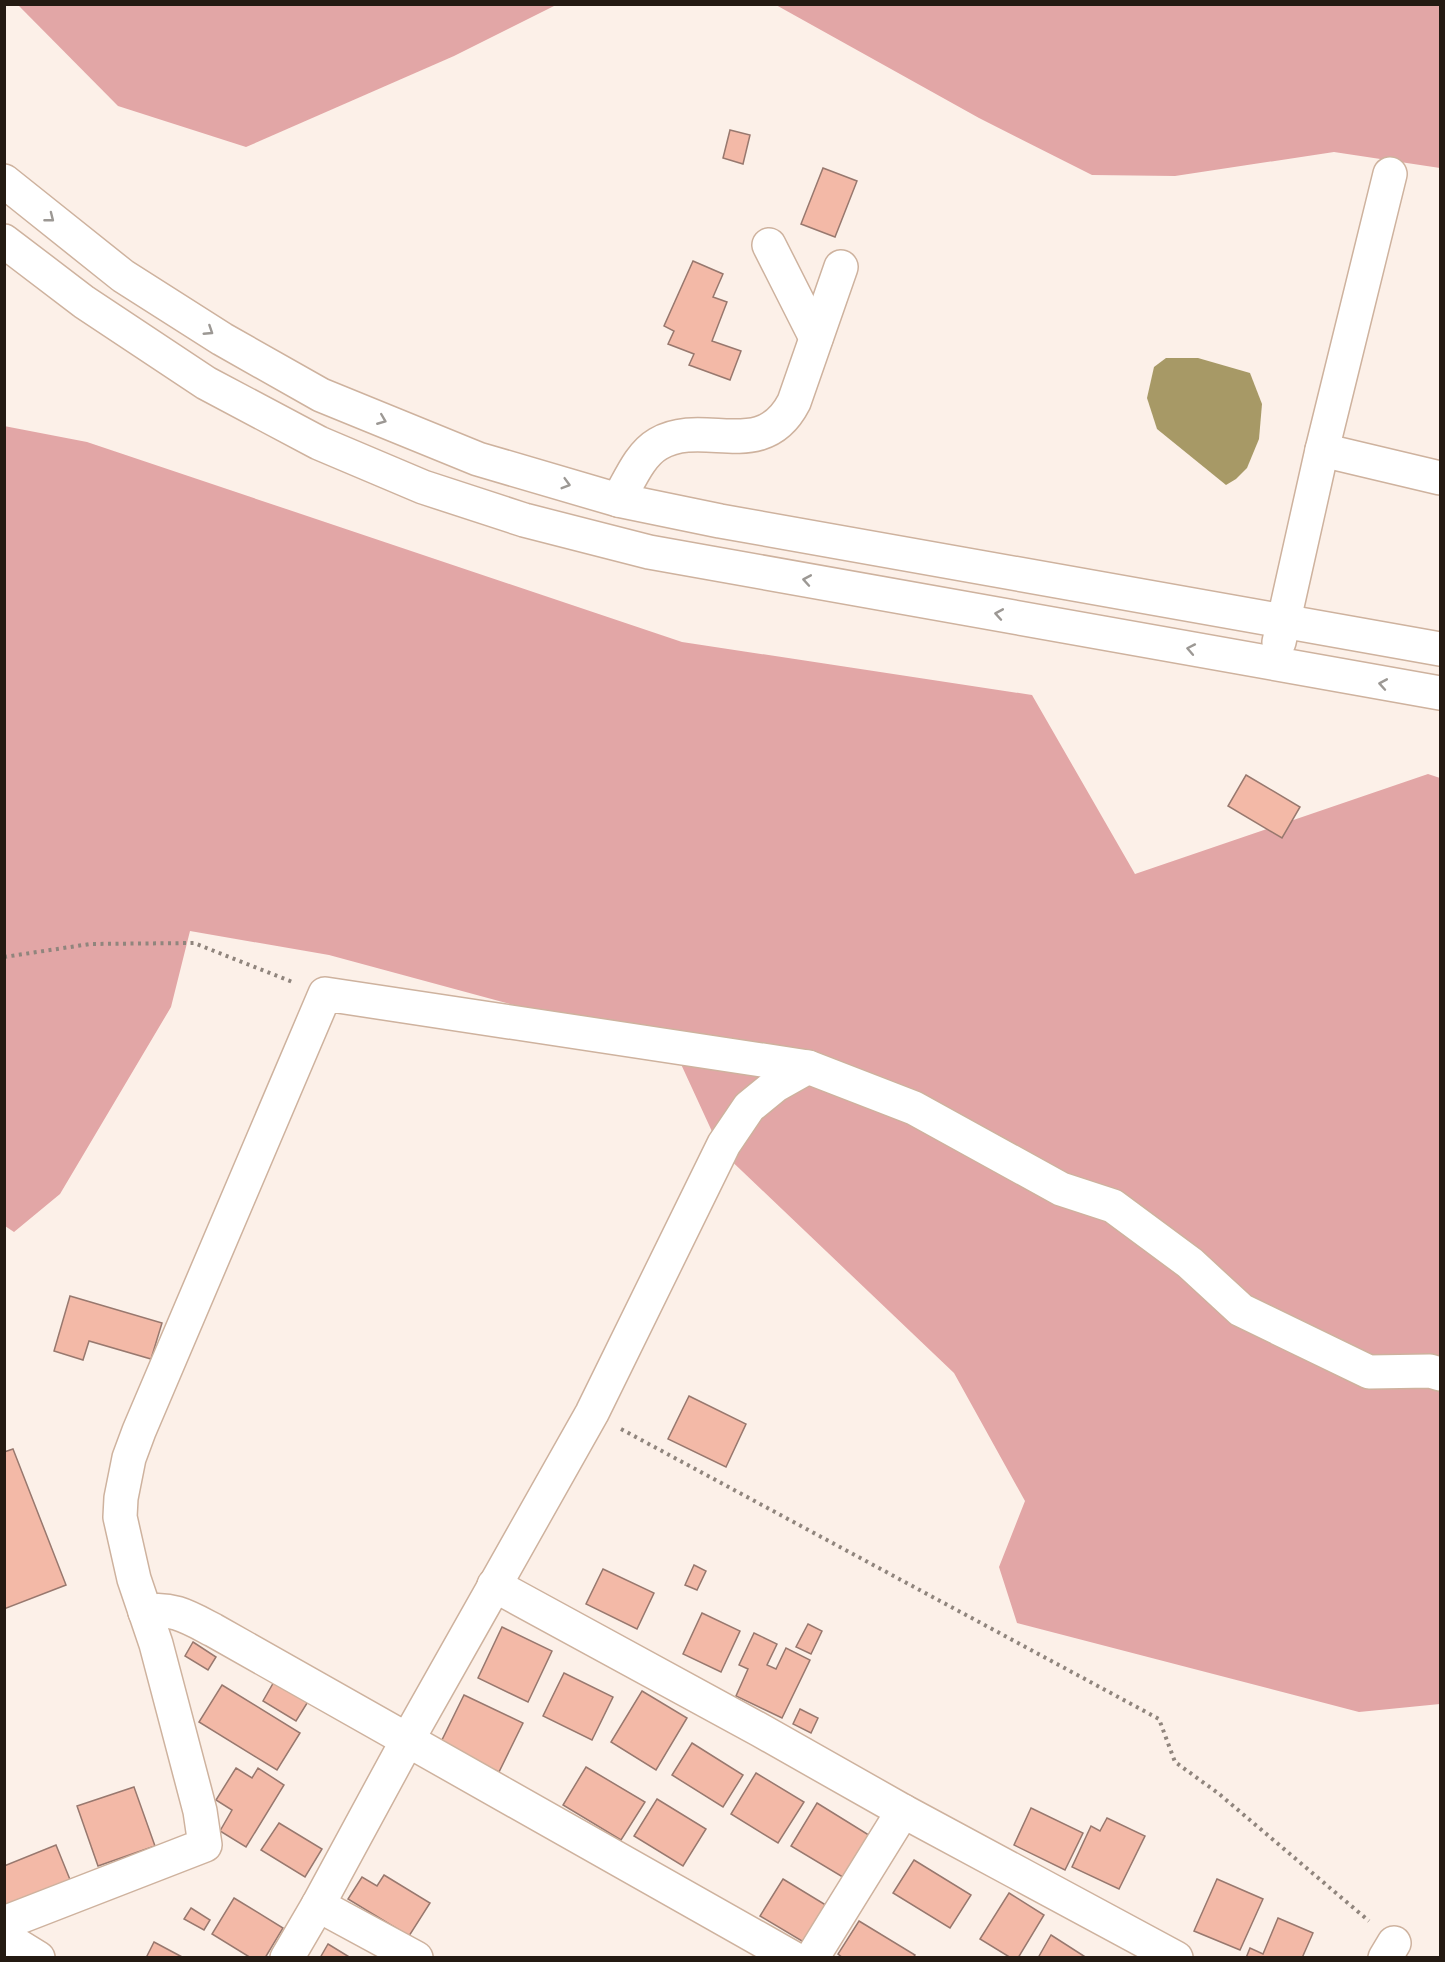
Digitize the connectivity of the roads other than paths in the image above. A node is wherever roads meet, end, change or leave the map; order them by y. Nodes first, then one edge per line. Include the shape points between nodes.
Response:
1 (1390, 174) dead end
2 (4, 181) edge
3 (4, 241) edge
4 (769, 245) dead end
5 (841, 267) dead end
6 (816, 338) junction
7 (1322, 450) junction
8 (1440, 478) edge
9 (618, 500) junction
10 (1283, 621) junction
11 (1440, 649) edge
12 (1275, 665) junction
13 (1440, 693) edge
14 (808, 1067) junction
15 (1440, 1374) edge
16 (494, 1585) junction
17 (145, 1612) junction
18 (408, 1739) junction
19 (903, 1811) junction
20 (318, 1905) junction
21 (4, 1923) edge
22 (4, 1937) edge
23 (38, 1958) edge
24 (287, 1958) edge
25 (416, 1958) edge
26 (793, 1958) edge
27 (812, 1958) edge
28 (1176, 1958) edge

1 - 7 street
2 -> 9 street via 123,276 321,395 478,459
12 -> 3 street via 649,552 524,520 423,487 319,443 206,383 84,302
4 - 6 street
5 - 6 street
6 - 9 street via 794,402 775,427 757,435 684,436 658,444 645,456
7 - 8 street
7 - 10 street
9 - 10 street
10 - 11 street
10 - 12 street
13 -> 12 street
14 - 15 street via 914,1108 1061,1189 1113,1206 1190,1263 1241,1310 1370,1372
14 - 16 street via 776,1085 749,1107 724,1144 592,1413
14 - 17 street via 325,994 129,1458 120,1517
16 - 18 street
16 - 19 street
17 - 18 street via 175,1611
17 - 21 street via 206,1845
18 - 20 street
18 - 26 street
19 - 27 street
19 - 28 street
20 - 24 street
20 - 25 street
22 - 23 street

